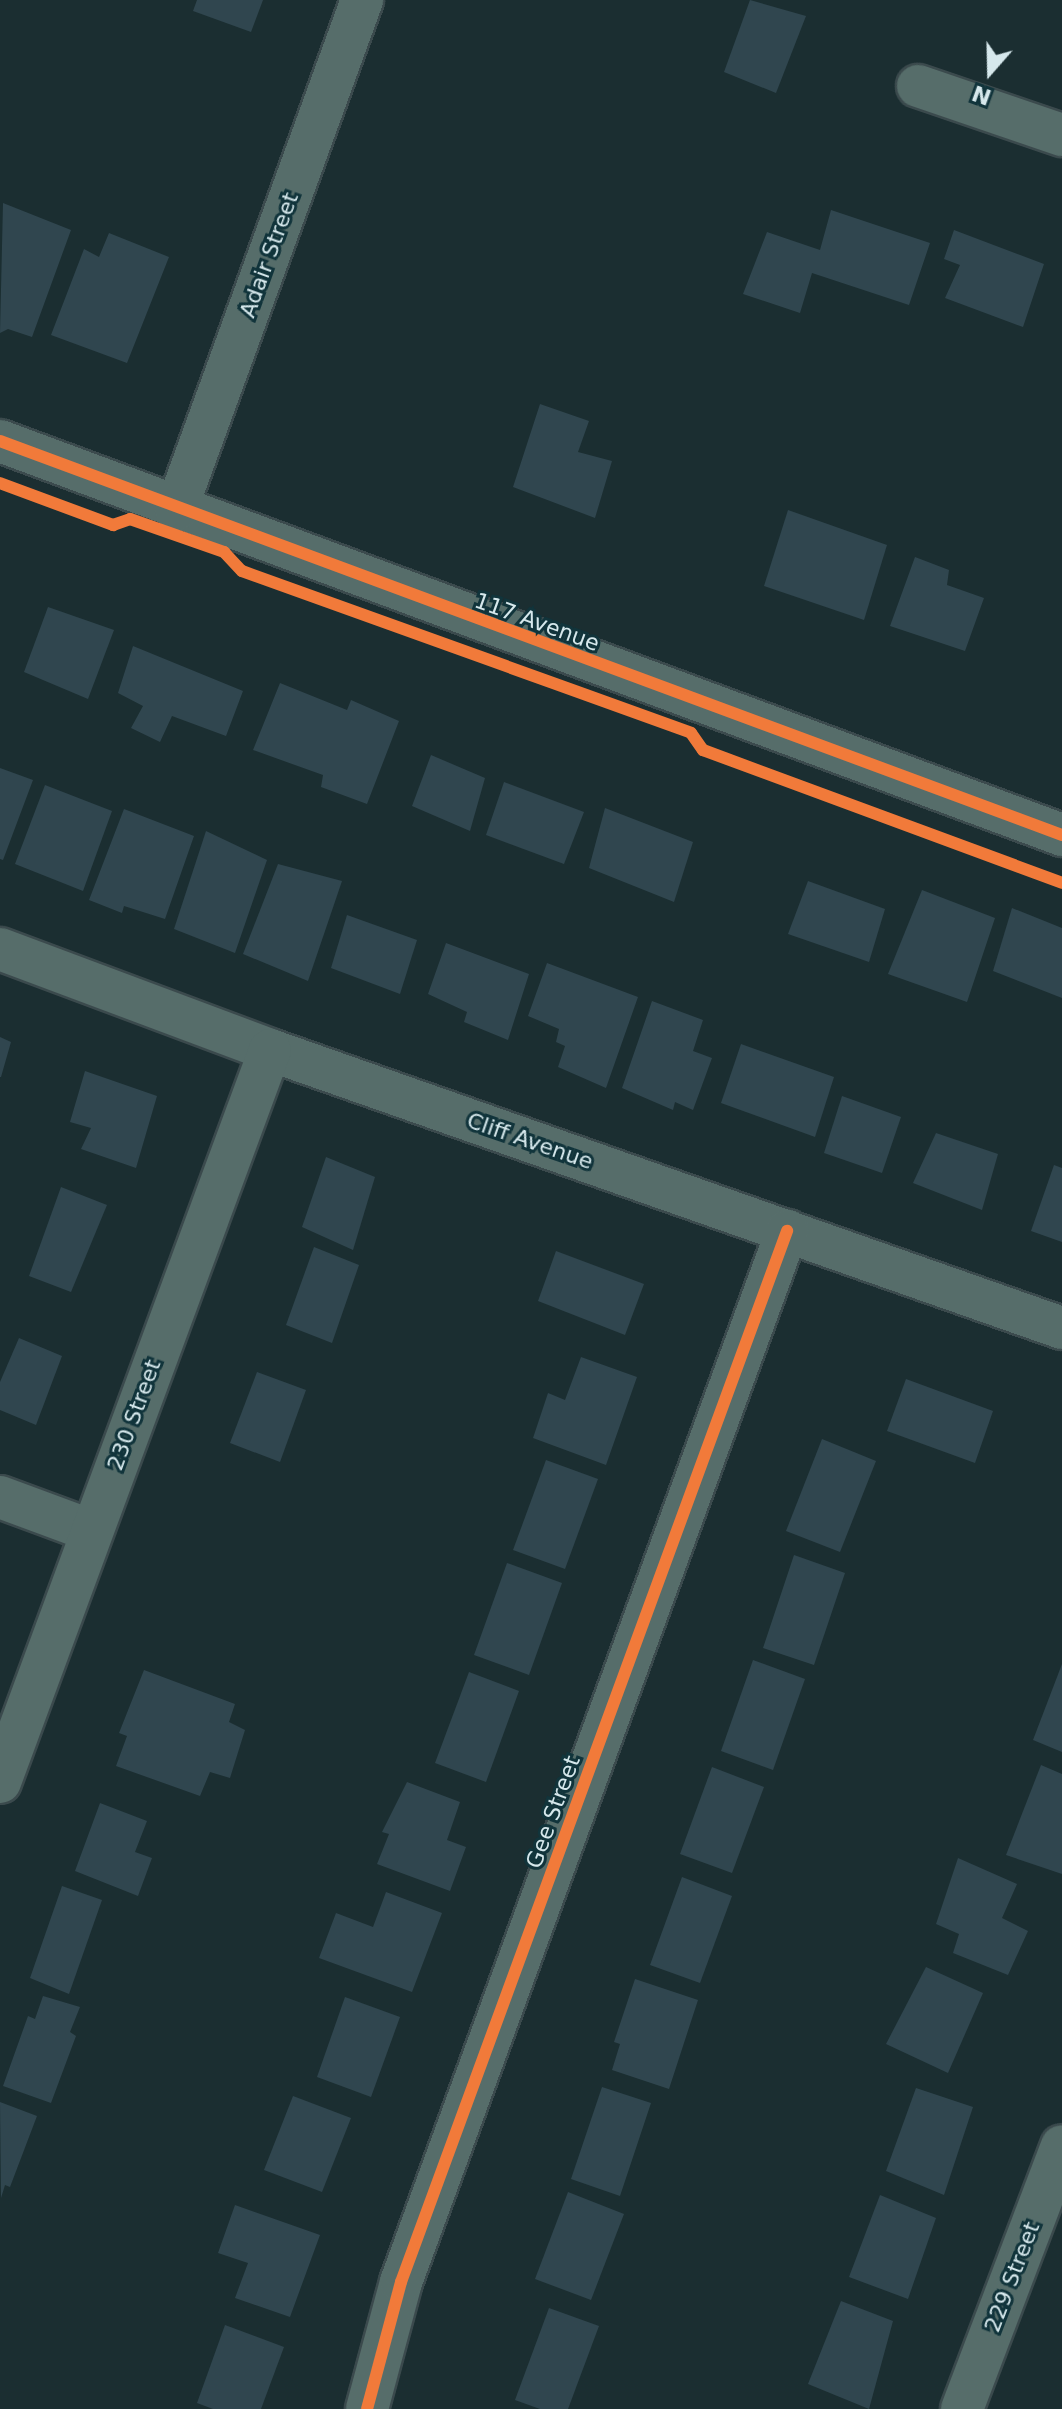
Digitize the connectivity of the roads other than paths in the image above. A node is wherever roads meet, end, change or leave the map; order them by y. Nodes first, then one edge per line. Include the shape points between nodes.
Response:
1 (362, 0) edge
2 (918, 86) dead end
3 (1062, 135) edge
4 (0, 441) edge
5 (176, 510) junction
6 (1062, 835) edge
7 (0, 949) edge
8 (270, 1050) junction
9 (787, 1231) junction
10 (1062, 1328) edge
11 (0, 1497) edge
12 (92, 1531) junction
13 (0, 1782) edge
14 (1062, 2146) edge
15 (367, 2409) edge
16 (962, 2409) edge

1 - 5 street, Adair Street
2 - 3 street
4 - 5 street, 117 Avenue
5 - 6 street, 117 Avenue
7 - 8 street, Cliff Avenue
8 - 9 street, Cliff Avenue
8 - 12 street, 230 Street
9 - 10 street, Cliff Avenue
9 - 15 street, Gee Street via 401,2282
11 - 12 street
12 - 13 street, 230 Street
14 - 16 street, 229 Street

